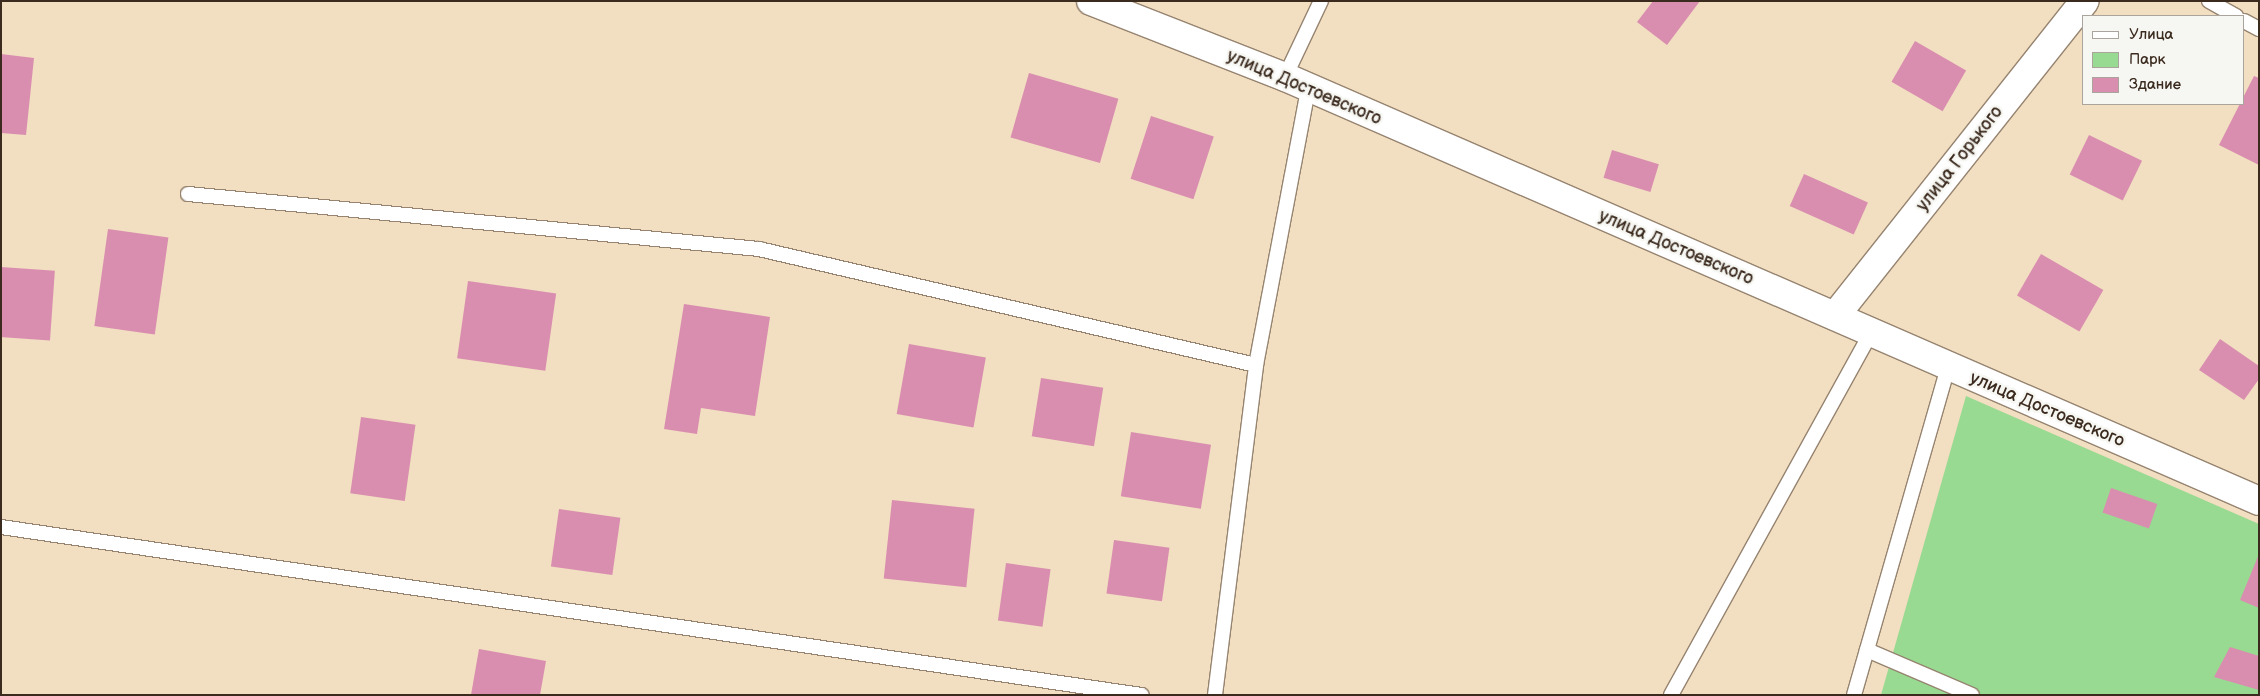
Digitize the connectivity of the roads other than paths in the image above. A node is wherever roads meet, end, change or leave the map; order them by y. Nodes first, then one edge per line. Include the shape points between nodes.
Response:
1 (1090, 1) edge
2 (1321, 1) edge
3 (2085, 1) edge
4 (2209, 1) edge
5 (2234, 15) edge
6 (2245, 22) edge
7 (2259, 29) edge
8 (1296, 84) junction
9 (188, 194) dead end
10 (1835, 316) junction
11 (1871, 332) junction
12 (1256, 365) junction
13 (1948, 367) junction
14 (2259, 500) edge
15 (1, 527) edge
16 (1867, 650) junction
17 (1142, 695) edge
18 (1215, 695) edge
19 (1671, 695) edge
20 (1854, 695) edge
21 (1972, 695) edge

1 - 8 street, улица Достоевского
2 - 8 lane
3 - 10 street, улица Горького
4 - 5 lane
6 - 7 lane
8 - 10 street, улица Достоевского
8 - 12 lane
9 - 12 lane via 759,249
10 - 11 street, улица Достоевского
11 - 13 street, улица Достоевского
11 - 19 lane
12 - 18 lane
13 - 14 street, улица Достоевского
13 - 16 lane
15 - 17 lane
16 - 20 lane
16 - 21 lane

